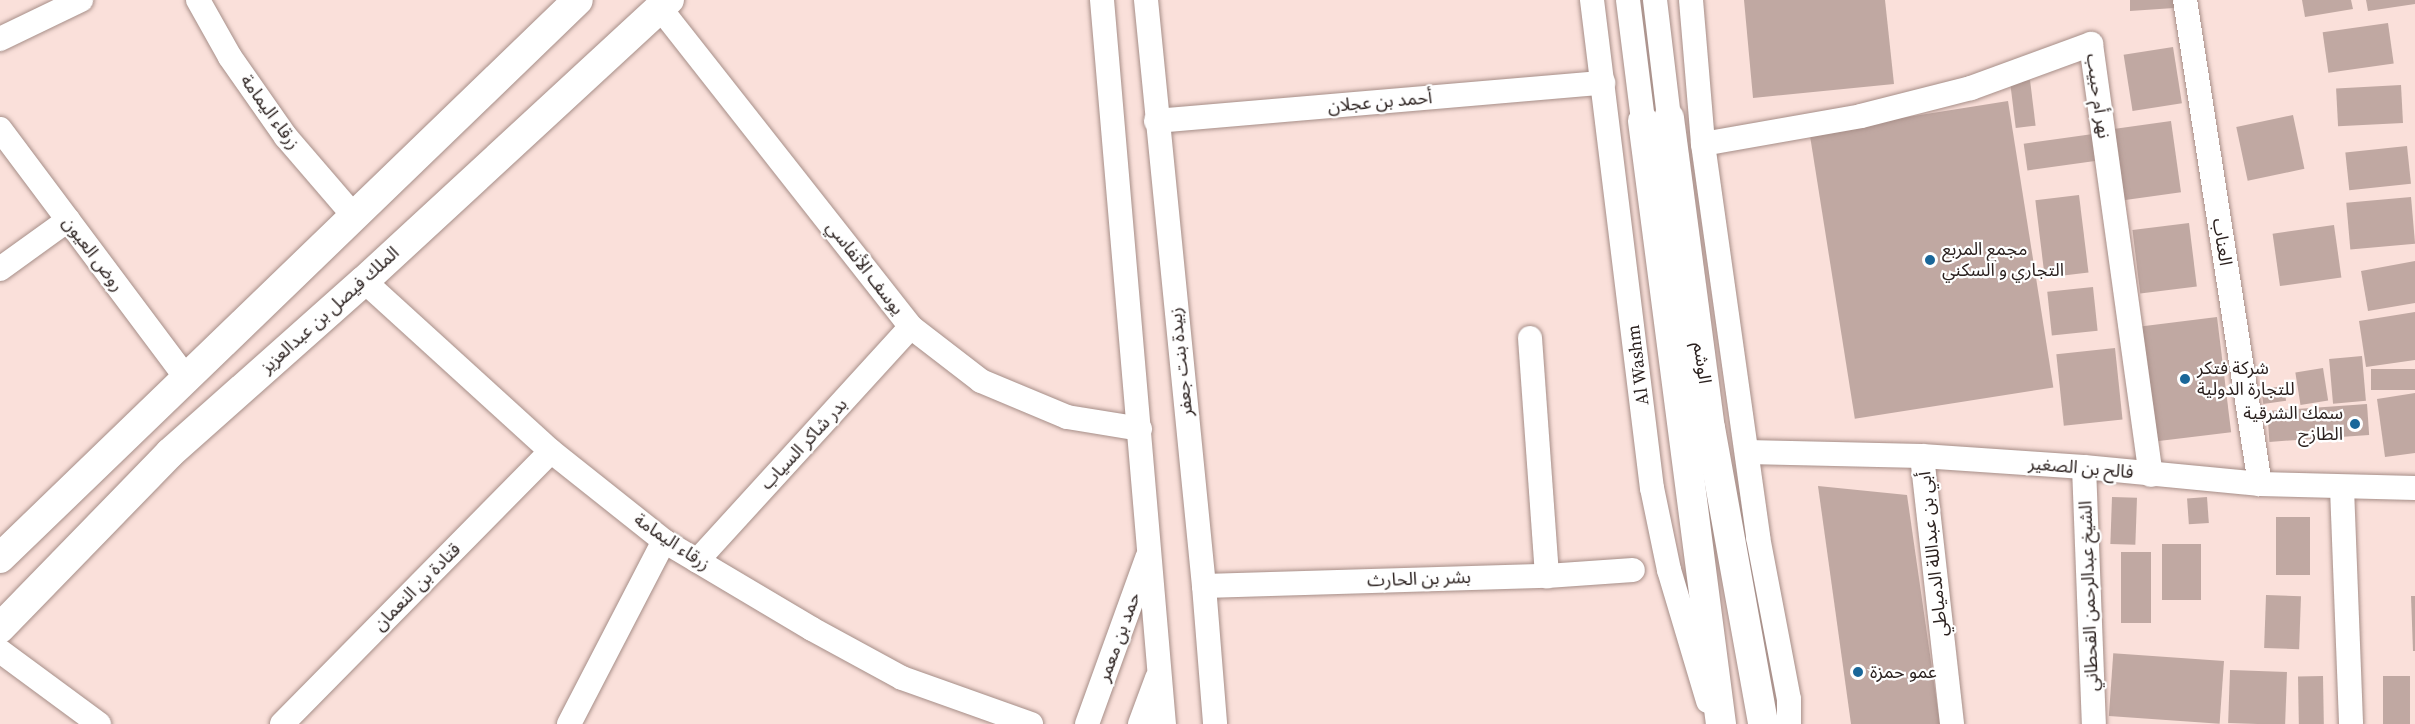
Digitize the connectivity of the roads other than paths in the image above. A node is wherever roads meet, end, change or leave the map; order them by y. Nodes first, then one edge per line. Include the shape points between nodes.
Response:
1 (81, 0) edge
2 (198, 0) edge
3 (1102, 0) edge
4 (1146, 0) edge
5 (1592, 0) edge
6 (1628, 0) edge
7 (1655, 0) edge
8 (1691, 0) edge
9 (2185, 0) edge
10 (571, 3) edge
11 (664, 4) edge
12 (0, 39) edge
13 (1603, 83) junction
14 (1656, 119) junction
15 (1156, 121) junction
16 (0, 129) edge
17 (1702, 144) junction
18 (354, 216) junction
19 (68, 220) junction
20 (0, 269) edge
21 (364, 281) junction
22 (911, 327) junction
23 (1530, 338) dead end
24 (186, 378) junction
25 (1140, 429) junction
26 (551, 451) junction
27 (1747, 452) junction
28 (1922, 456) junction
29 (2084, 467) junction
30 (2151, 475) junction
31 (2260, 484) junction
32 (2342, 488) junction
33 (2415, 488) edge
34 (664, 541) junction
35 (1150, 550) junction
36 (0, 558) edge
37 (696, 561) junction
38 (1633, 570) dead end
39 (1547, 576) junction
40 (1204, 586) junction
41 (0, 628) edge
42 (0, 651) edge
43 (1160, 669) junction
44 (99, 724) edge
45 (282, 724) edge
46 (569, 724) edge
47 (1031, 724) edge
48 (1088, 724) edge
49 (1140, 724) edge
50 (1164, 724) edge
51 (1215, 724) edge
52 (1715, 724) edge
53 (1720, 724) edge
54 (1763, 724) edge
55 (1789, 724) edge
56 (1952, 724) edge
57 (2094, 724) edge
58 (2350, 724) edge

1 - 12 street
2 - 18 street, زرقاء اليمامة via 230,57 286,137
3 - 25 street
4 - 15 street, زبيدة بنت جعفر
5 - 13 street, Al Washm
6 - 14 street, الوشم
7 - 14 street, الوشم
8 - 17 street
9 - 31 street, العناب
10 - 18 main road
11 - 21 main road, الملك فيصل بن عبدالعزيز
11 - 22 street, يوسف الأنفاسي
13 - 15 street, أحمد بن عجلان
13 - 52 street, Al Washm via 1653,488 1669,570
14 - 53 main road, الوشم
14 - 54 main road, الوشم
15 - 40 street, زبيدة بنت جعفر
16 - 19 street, روض العيون
17 - 27 street
17 - 30 street, نهر أم حبيب via 1861,116 1971,88 2091,44
18 - 24 main road
19 - 20 street
19 - 24 street, روض العيون
21 - 26 street, زرقاء اليمامة
21 - 41 main road, الملك فيصل بن عبدالعزيز via 170,453
22 - 25 street, يوسف الأنفاسي via 981,381 1067,417
22 - 37 street, بدر شاكر السياب
23 - 39 street
24 - 36 main road
25 - 35 street
26 - 34 street, زرقاء اليمامة
26 - 45 street, قتادة بن النعمان
27 - 28 street, فالح بن الصغير
27 - 55 street via 1758,537 1789,699
28 - 29 street, فالح بن الصغير
28 - 56 street, أبي بن عبداللة الدمياطي
29 - 30 street, فالح بن الصغير
29 - 57 street, الشيخ عبدالرحمن القحطاني
30 - 31 street, فالح بن الصغير
31 - 32 street, فالح بن الصغير
32 - 33 street, فالح بن الصغير
32 - 58 street
34 - 37 street, زرقاء اليمامة
34 - 46 street
35 - 43 street
35 - 48 street, حمد بن معمر
37 - 47 street, زرقاء اليمامة via 902,678
38 - 39 street, بشر بن الحارث
39 - 40 street, بشر بن الحارث
40 - 51 street, زبيدة بنت جعفر
42 - 44 street
43 - 49 street
43 - 50 street

